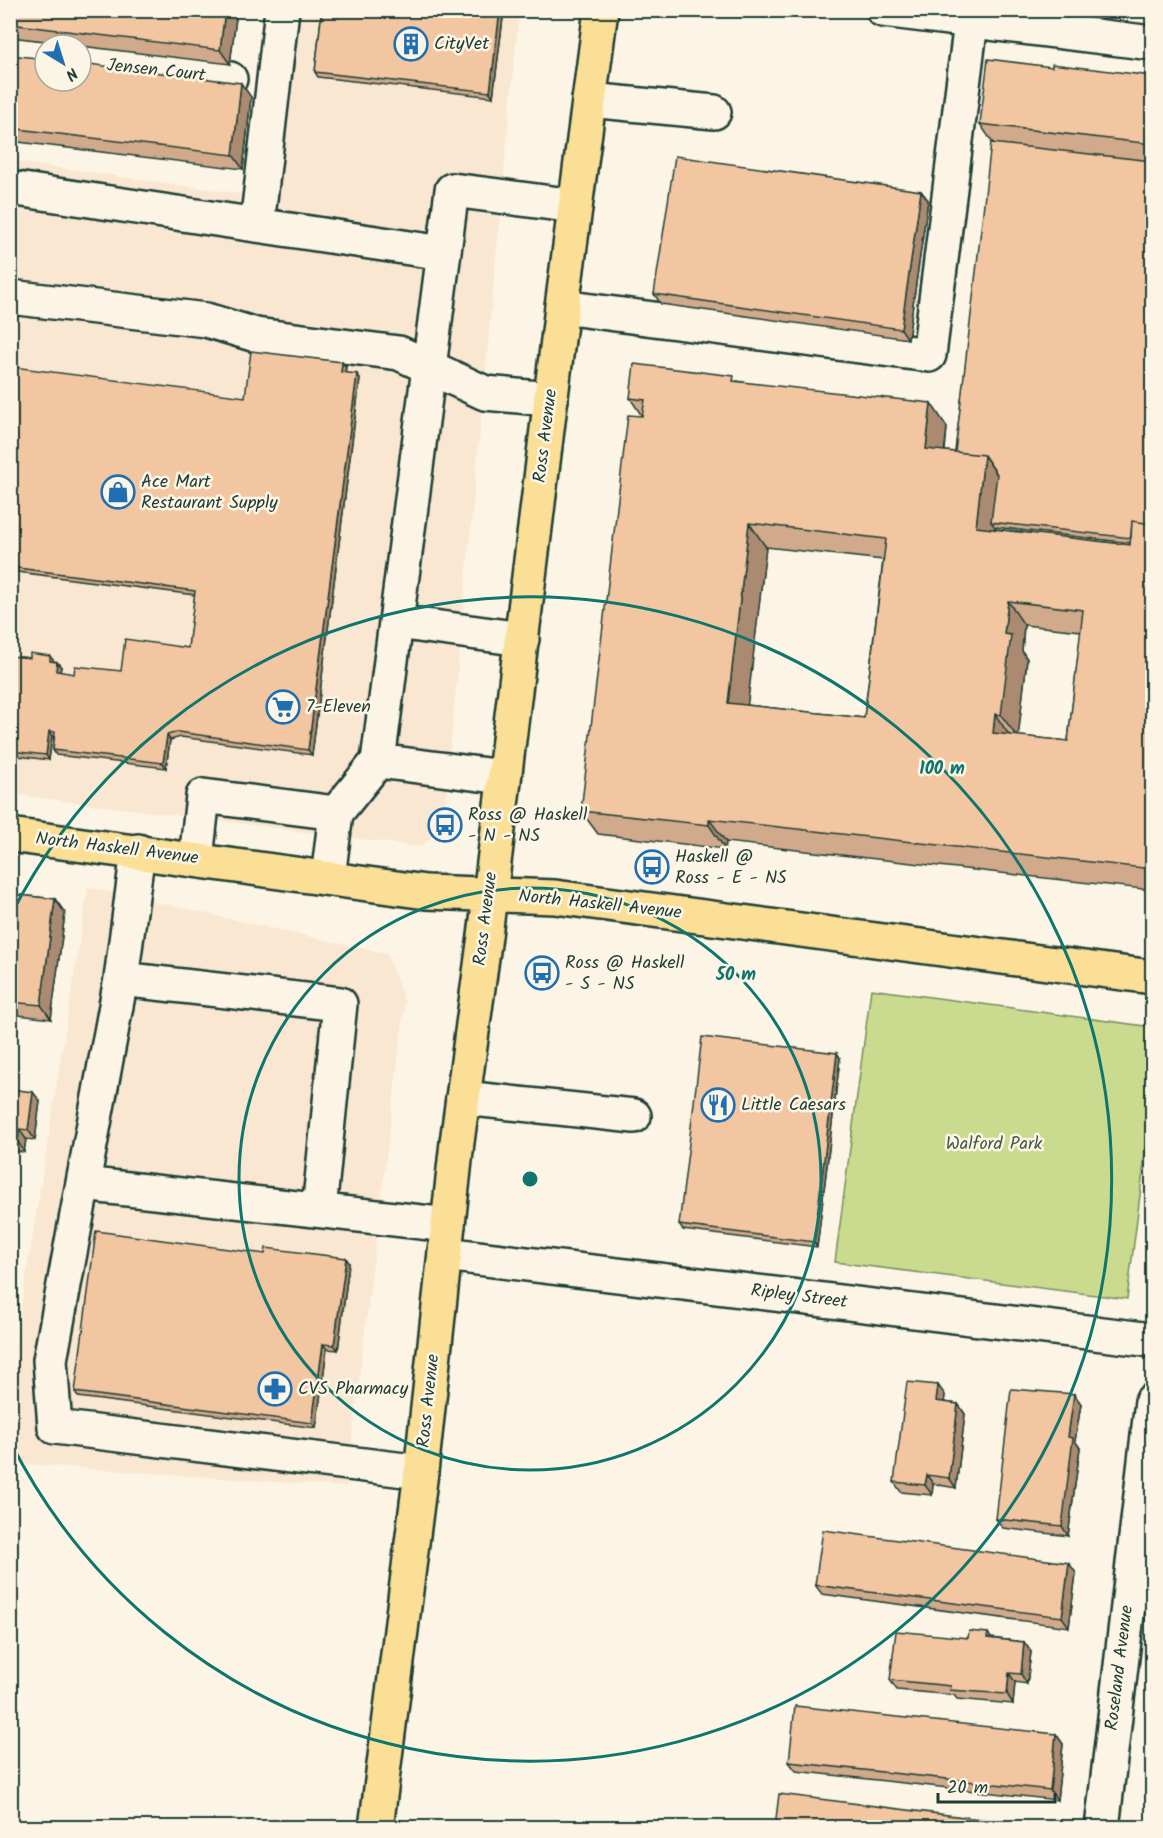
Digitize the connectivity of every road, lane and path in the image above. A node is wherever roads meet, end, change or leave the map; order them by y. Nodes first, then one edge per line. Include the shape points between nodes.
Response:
1 (282, 10) edge
2 (601, 10) edge
3 (883, 10) edge
4 (971, 22) junction
5 (1152, 44) edge
6 (10, 54) edge
7 (33, 57) edge
8 (93, 63) edge
9 (230, 79) edge
10 (590, 100) junction
11 (714, 112) dead end
12 (10, 188) edge
13 (575, 206) junction
14 (257, 225) junction
15 (443, 253) junction
16 (10, 297) edge
17 (562, 307) junction
18 (429, 368) junction
19 (551, 399) junction
20 (396, 622) junction
21 (522, 639) junction
22 (378, 761) junction
23 (503, 777) junction
24 (336, 813) junction
25 (10, 835) edge
26 (138, 851) junction
27 (196, 859) junction
28 (328, 878) junction
29 (490, 893) junction
30 (1152, 977) edge
31 (121, 979) junction
32 (463, 1098) junction
33 (634, 1116) dead end
34 (83, 1184) junction
35 (319, 1210) junction
36 (446, 1239) junction
37 (1152, 1340) edge
38 (1152, 1401) edge
39 (421, 1472) junction
40 (376, 1827) edge
41 (1102, 1827) edge

1 - 14 street
2 - 10 main road, Ross Avenue
3 - 4 street
4 - 5 street
4 - 17 street via 929,355
6 - 7 street
8 - 9 street, Jensen Court
10 - 11 street
10 - 13 main road, Ross Avenue
12 - 14 street
13 - 15 street via 452,190
13 - 17 main road, Ross Avenue
14 - 15 street
15 - 18 street
16 - 18 street via 207,320 256,335 399,352
17 - 19 main road, Ross Avenue
18 - 19 street via 485,393
18 - 20 street
19 - 21 main road, Ross Avenue
20 - 21 street
20 - 22 street
21 - 23 main road, Ross Avenue
22 - 23 street
22 - 24 street
23 - 29 main road, Ross Avenue
24 - 27 street via 202,796
24 - 28 street
25 - 26 main road, North Haskell Avenue
26 - 27 main road, North Haskell Avenue
26 - 31 street
27 - 28 main road, North Haskell Avenue
28 - 29 main road, North Haskell Avenue via 426,892
29 - 30 main road, North Haskell Avenue via 555,897
29 - 32 main road, Ross Avenue
31 - 34 street
31 - 35 street via 340,1004
32 - 33 street
32 - 36 main road, Ross Avenue
34 - 35 street, Ripley Street
34 - 39 street via 50,1360 55,1427
35 - 36 street, Ripley Street
36 - 37 street, Ripley Street
36 - 39 main road, Ross Avenue
38 - 41 street, Roseland Avenue
39 - 40 main road, Ross Avenue

